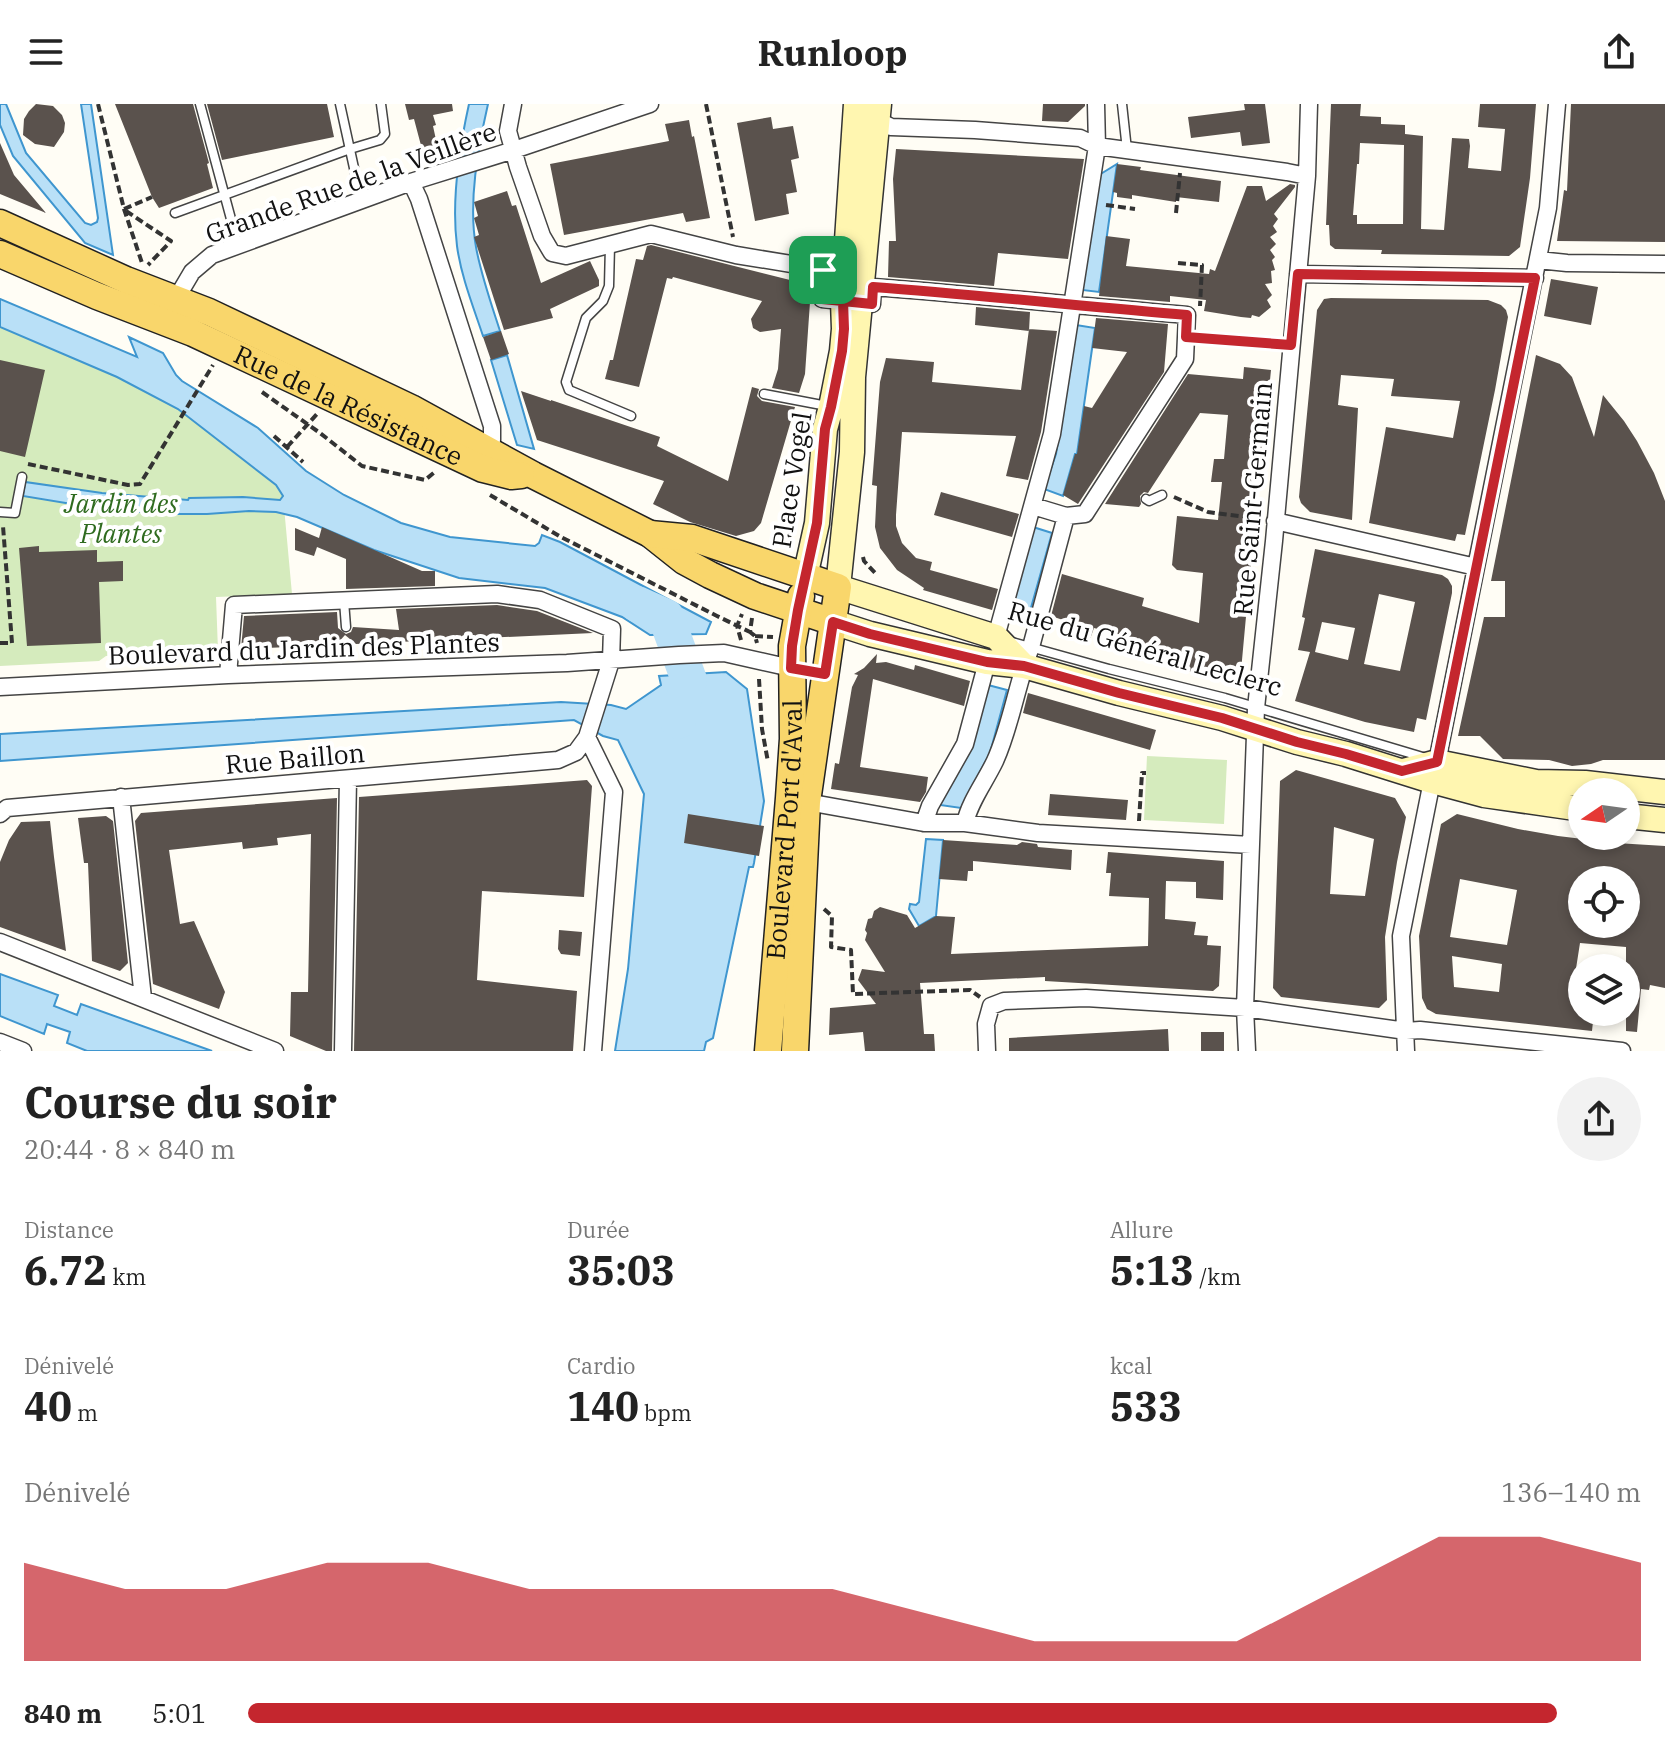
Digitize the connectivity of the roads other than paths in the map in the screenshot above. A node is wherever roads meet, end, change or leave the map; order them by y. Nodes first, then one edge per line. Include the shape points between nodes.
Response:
1 (200, 104) edge
2 (340, 104) edge
3 (381, 104) edge
4 (513, 104) edge
5 (650, 104) edge
6 (856, 104) edge
7 (1096, 104) edge
8 (1122, 104) edge
9 (1309, 104) edge
10 (1557, 104) edge
11 (878, 112) edge
12 (1097, 146) junction
13 (350, 149) junction
14 (514, 150) junction
15 (1127, 150) junction
16 (1307, 176) junction
17 (411, 182) junction
18 (224, 196) junction
19 (361, 200) junction
20 (175, 213) dead end
21 (0, 223) edge
22 (0, 235) edge
23 (40, 240) junction
24 (238, 245) junction
25 (610, 245) junction
26 (4, 251) edge
27 (1538, 260) junction
28 (1665, 264) edge
29 (834, 270) junction
30 (1298, 274) junction
31 (1535, 278) junction
32 (108, 283) dead end
33 (141, 286) junction
34 (852, 302) junction
35 (1073, 306) junction
36 (171, 311) junction
37 (764, 394) dead end
38 (831, 407) junction
39 (631, 416) dead end
40 (488, 449) junction
41 (533, 475) junction
42 (22, 477) road end
43 (1162, 495) dead end
44 (1146, 499) dead end
45 (1033, 506) junction
46 (1, 512) edge
47 (1066, 516) junction
48 (1275, 521) junction
49 (650, 534) junction
50 (1476, 567) junction
51 (805, 577) junction
52 (838, 587) junction
53 (344, 600) junction
54 (798, 610) junction
55 (833, 622) junction
56 (346, 627) dead end
57 (996, 637) junction
58 (1027, 656) junction
59 (611, 661) junction
60 (987, 662) junction
61 (791, 668) junction
62 (825, 674) junction
63 (228, 675) junction
64 (0, 687) edge
65 (1256, 718) junction
66 (587, 737) junction
67 (1435, 772) junction
68 (348, 779) junction
69 (1511, 789) dead end
70 (1523, 790) dead end
71 (1665, 792) edge
72 (1484, 795) junction
73 (121, 797) junction
74 (1568, 799) edge
75 (1568, 800) edge
76 (807, 802) junction
77 (0, 814) edge
78 (1640, 817) edge
79 (1665, 820) edge
80 (919, 822) junction
81 (965, 823) junction
82 (1251, 845) junction
83 (0, 942) edge
84 (143, 998) junction
85 (1245, 1008) junction
86 (1406, 1031) junction
87 (0, 1042) edge
88 (23, 1051) edge
89 (275, 1051) edge
90 (343, 1051) edge
91 (593, 1051) edge
92 (768, 1051) edge
93 (795, 1051) edge
94 (987, 1051) edge
95 (1247, 1051) edge
96 (1406, 1051) edge
97 (1622, 1051) edge

1 - 18 lane
2 - 13 lane
3 - 13 lane via 385,134
4 - 14 street via 508,131
5 - 14 street, Grande Rue de la Veillère
6 - 29 main road, Place Vogel
7 - 12 street
8 - 15 lane
9 - 16 street, Rue Saint-Germain
10 - 27 street
11 - 12 street via 891,127 1080,138
11 - 34 main road, Place Vogel
12 - 15 street
12 - 35 street
13 - 18 lane
13 - 19 lane
14 - 17 street, Grande Rue de la Veillère
14 - 25 street via 552,253 566,256
15 - 16 street
16 - 30 street, Rue Saint-Germain
17 - 19 street, Grande Rue de la Veillère
17 - 40 street via 492,426
18 - 20 lane
18 - 24 lane
19 - 24 street, Grande Rue de la Veillère
21 - 23 main road
22 - 23 lane
23 - 33 main road
24 - 36 street, Grande Rue de la Veillère via 212,255 192,272
25 - 29 street via 651,234 736,255
25 - 39 lane via 609,286 586,318 566,382 569,390
26 - 36 main road via 97,296
27 - 28 street
27 - 31 street
29 - 34 main road, Place Vogel
30 - 31 street
30 - 48 street, Rue Saint-Germain
31 - 50 street
32 - 33 lane
33 - 36 main road
34 - 35 street via 872,304 873,287
34 - 38 main road, Place Vogel
34 - 52 main road, Place Vogel via 852,452
35 - 45 street via 1052,434
35 - 47 street via 1193,316 1185,359 1114,480 1085,514
36 - 40 main road, Rue de la Résistance via 209,312
36 - 41 main road, Rue de la Résistance via 297,381 483,469
37 - 38 lane
38 - 51 main road, Place Vogel
40 - 41 main road, Rue de la Résistance
41 - 49 main road, Rue de la Résistance
42 - 46 lane via 15,513
43 - 44 lane
45 - 47 street
45 - 57 street
47 - 58 street
48 - 50 street
48 - 65 street, Rue Saint-Germain
49 - 51 main road, Rue de la Résistance via 692,538
49 - 54 main road, Rue de la Résistance via 710,575
50 - 67 street
51 - 52 main road, Rue de la Résistance
51 - 54 main road, Boulevard Port d'Aval
52 - 55 main road, Boulevard Port d'Aval
52 - 57 main road, Rue du Général Leclerc
53 - 56 lane
53 - 59 street via 497,594 540,600 612,629
53 - 63 street via 234,605
54 - 55 main road, Rue de la Résistance
54 - 61 main road, Boulevard Port d'Aval
55 - 60 main road, Rue du Général Leclerc
55 - 62 main road, Boulevard Port d'Aval
57 - 58 main road
57 - 60 main road
58 - 60 main road, Rue du Général Leclerc
58 - 65 main road, Rue du Général Leclerc
58 - 81 street via 996,760
59 - 61 street, Boulevard du Jardin des Plantes via 724,653
59 - 63 street, Boulevard du Jardin des Plantes
59 - 66 street
60 - 80 street via 965,744
61 - 62 main road
61 - 92 main road, Boulevard Port d'Aval via 793,739
62 - 76 main road, Boulevard Port d'Aval
63 - 64 street, Boulevard du Jardin des Plantes
65 - 67 lane, Rue du Général Leclerc
65 - 67 main road, Rue du Général Leclerc via 1297,742 1402,771
65 - 82 street, Rue Saint-Germain
66 - 68 street, Rue Baillon via 576,752 558,760
66 - 91 street via 614,792
67 - 71 main road, Rue du Général Leclerc
67 - 72 main road, Rue du Général Leclerc
67 - 86 street via 1401,936
68 - 73 street, Rue Baillon
68 - 90 street
69 - 72 lane
70 - 74 lane
72 - 75 main road, Rue du Général Leclerc
73 - 77 street, Rue Baillon via 7,808
73 - 84 street
76 - 80 street
76 - 93 main road, Boulevard Port d'Aval
78 - 79 main road
80 - 81 street
81 - 82 street via 1038,833
82 - 85 street, Rue Saint-Germain
83 - 84 street
84 - 89 street
85 - 86 street
85 - 94 street via 1086,998 1004,1001 991,1006
85 - 95 street, Rue Saint-Germain
86 - 96 street
86 - 97 street
87 - 88 street

